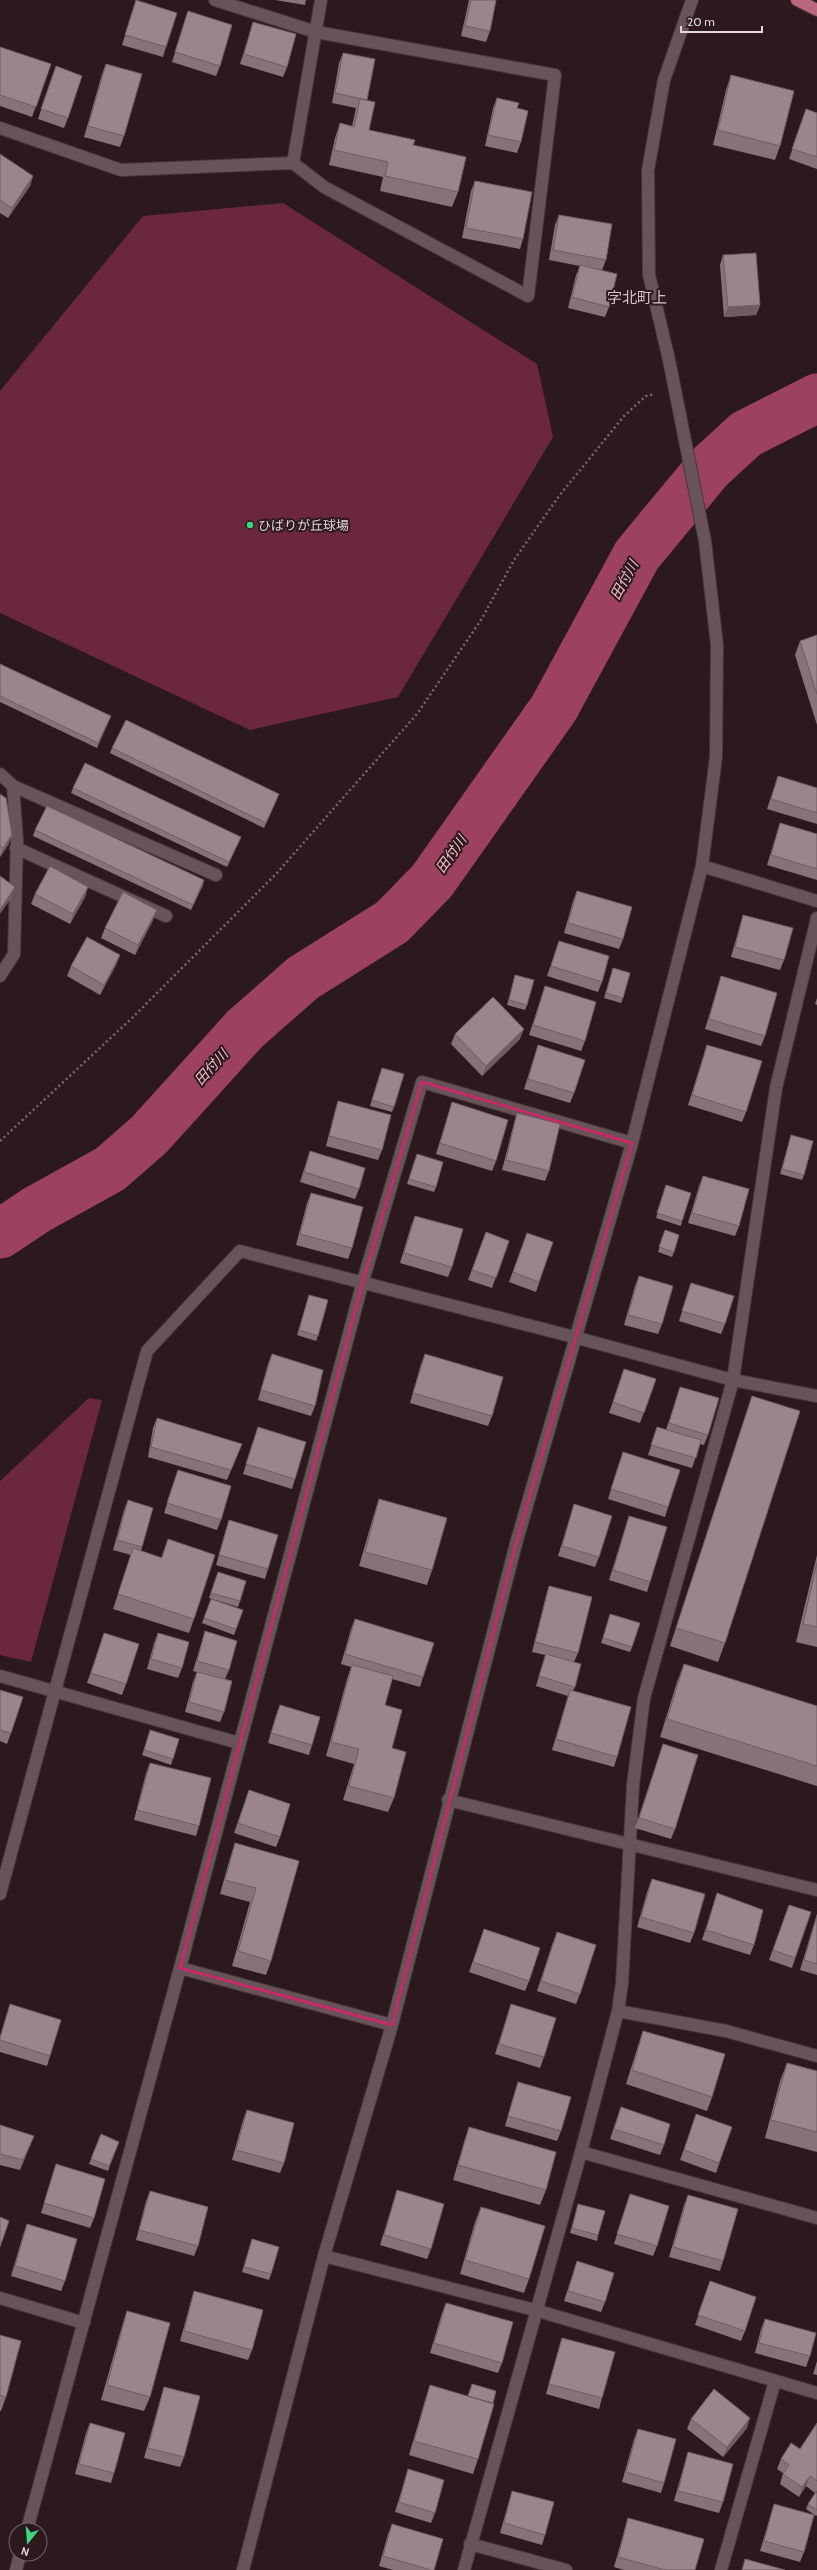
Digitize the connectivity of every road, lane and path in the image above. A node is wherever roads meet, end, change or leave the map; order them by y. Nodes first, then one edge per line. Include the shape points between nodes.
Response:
1 (215, 0) edge
2 (321, 0) edge
3 (692, 0) edge
4 (797, 0) edge
5 (817, 10) edge
6 (316, 32) junction
7 (0, 128) edge
8 (293, 163) junction
9 (675, 389) junction
10 (0, 774) edge
11 (13, 786) junction
12 (16, 848) junction
13 (702, 866) junction
14 (216, 875) dead end
15 (817, 902) edge
16 (166, 916) dead end
17 (817, 918) edge
18 (0, 976) edge
19 (0, 1141) edge
20 (632, 1143) junction
21 (363, 1281) junction
22 (574, 1336) junction
23 (733, 1380) junction
24 (817, 1396) edge
25 (0, 1676) edge
26 (54, 1692) junction
27 (239, 1743) junction
28 (448, 1800) junction
29 (628, 1843) junction
30 (817, 1890) edge
31 (0, 1894) edge
32 (180, 1968) junction
33 (618, 2011) junction
34 (392, 2024) junction
35 (817, 2056) edge
36 (581, 2152) junction
37 (817, 2218) edge
38 (324, 2256) junction
39 (0, 2298) edge
40 (535, 2310) junction
41 (84, 2323) junction
42 (776, 2381) junction
43 (817, 2393) edge
44 (29, 2522) edge
45 (470, 2544) junction
46 (243, 2570) edge
47 (464, 2570) edge
48 (566, 2570) edge
49 (721, 2570) edge

1 - 6 street
2 - 6 street
3 - 9 street via 664,80 648,170 649,275
4 - 5 main road
6 - 8 street
6 - 8 street via 555,75 528,296 324,187
7 - 8 street via 121,170
9 - 13 street via 705,541 717,645 716,757
9 - 19 path via 646,396 614,429 559,496 514,560 480,620 417,714 276,874 130,1019
10 - 11 street
11 - 12 street
11 - 14 street
12 - 16 street
12 - 18 street via 14,954
13 - 15 street
13 - 20 street
17 - 23 street via 776,1088
20 - 21 street via 422,1082
20 - 22 street
21 - 22 street
21 - 26 street via 240,1251 147,1351
21 - 27 street
22 - 23 street
22 - 28 street
23 - 24 street
23 - 29 street via 644,1698
25 - 26 street
26 - 27 street
26 - 31 street
27 - 32 street
28 - 29 street
28 - 34 street
29 - 30 street
29 - 33 street via 622,1983
32 - 34 street
32 - 41 street
33 - 35 street via 726,2031
33 - 36 street
34 - 38 street
36 - 37 street
36 - 40 street
38 - 40 street
38 - 46 street
39 - 41 street
40 - 42 street
40 - 45 street
41 - 44 street
42 - 43 street
42 - 49 street
45 - 47 street
45 - 48 street

